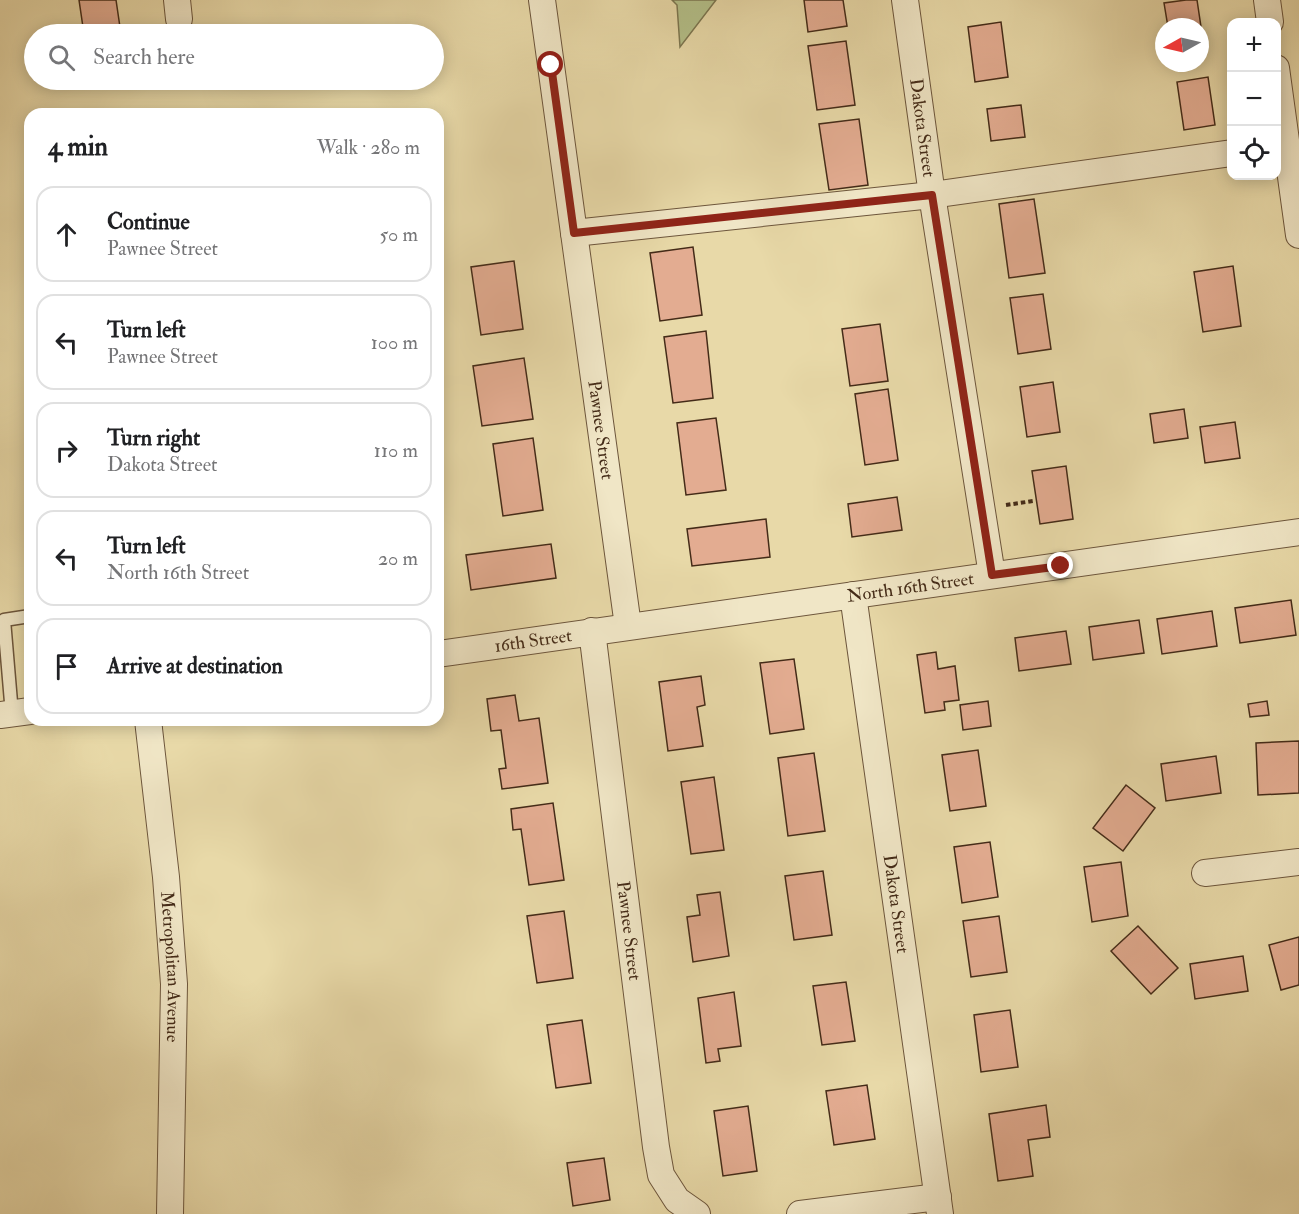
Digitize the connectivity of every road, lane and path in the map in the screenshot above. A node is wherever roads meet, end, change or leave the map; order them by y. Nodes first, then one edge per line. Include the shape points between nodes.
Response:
1 (542, 0) edge
2 (905, 0) edge
3 (1267, 0) edge
4 (1269, 18) edge
5 (1276, 72) edge
6 (1282, 146) edge
7 (1227, 154) edge
8 (932, 195) junction
9 (574, 233) junction
10 (1299, 235) edge
11 (1299, 532) edge
12 (992, 575) junction
13 (853, 595) junction
14 (24, 617) edge
15 (628, 626) junction
16 (592, 631) junction
17 (444, 653) edge
18 (14, 713) edge
19 (149, 726) edge
20 (1299, 862) edge
21 (1205, 873) dead end
22 (939, 1205) edge
23 (170, 1214) edge
24 (697, 1214) edge
25 (800, 1214) edge

1 - 9 street, Pawnee Street
2 - 8 street, Dakota Street
3 - 4 street
5 - 6 street
6 - 10 street
7 - 8 street
8 - 9 street
8 - 12 street, Dakota Street
9 - 15 street, Pawnee Street
11 - 12 street, North 16th Street
12 - 13 street, North 16th Street
13 - 15 street, North 16th Street
13 - 22 street, Dakota Street
14 - 18 lane via 4,621
15 - 16 street, 16th Street
16 - 17 street, 16th Street
16 - 24 street, Pawnee Street via 659,1166 677,1200
19 - 23 street, Metropolitan Avenue via 174,984
20 - 21 street
22 - 25 street

